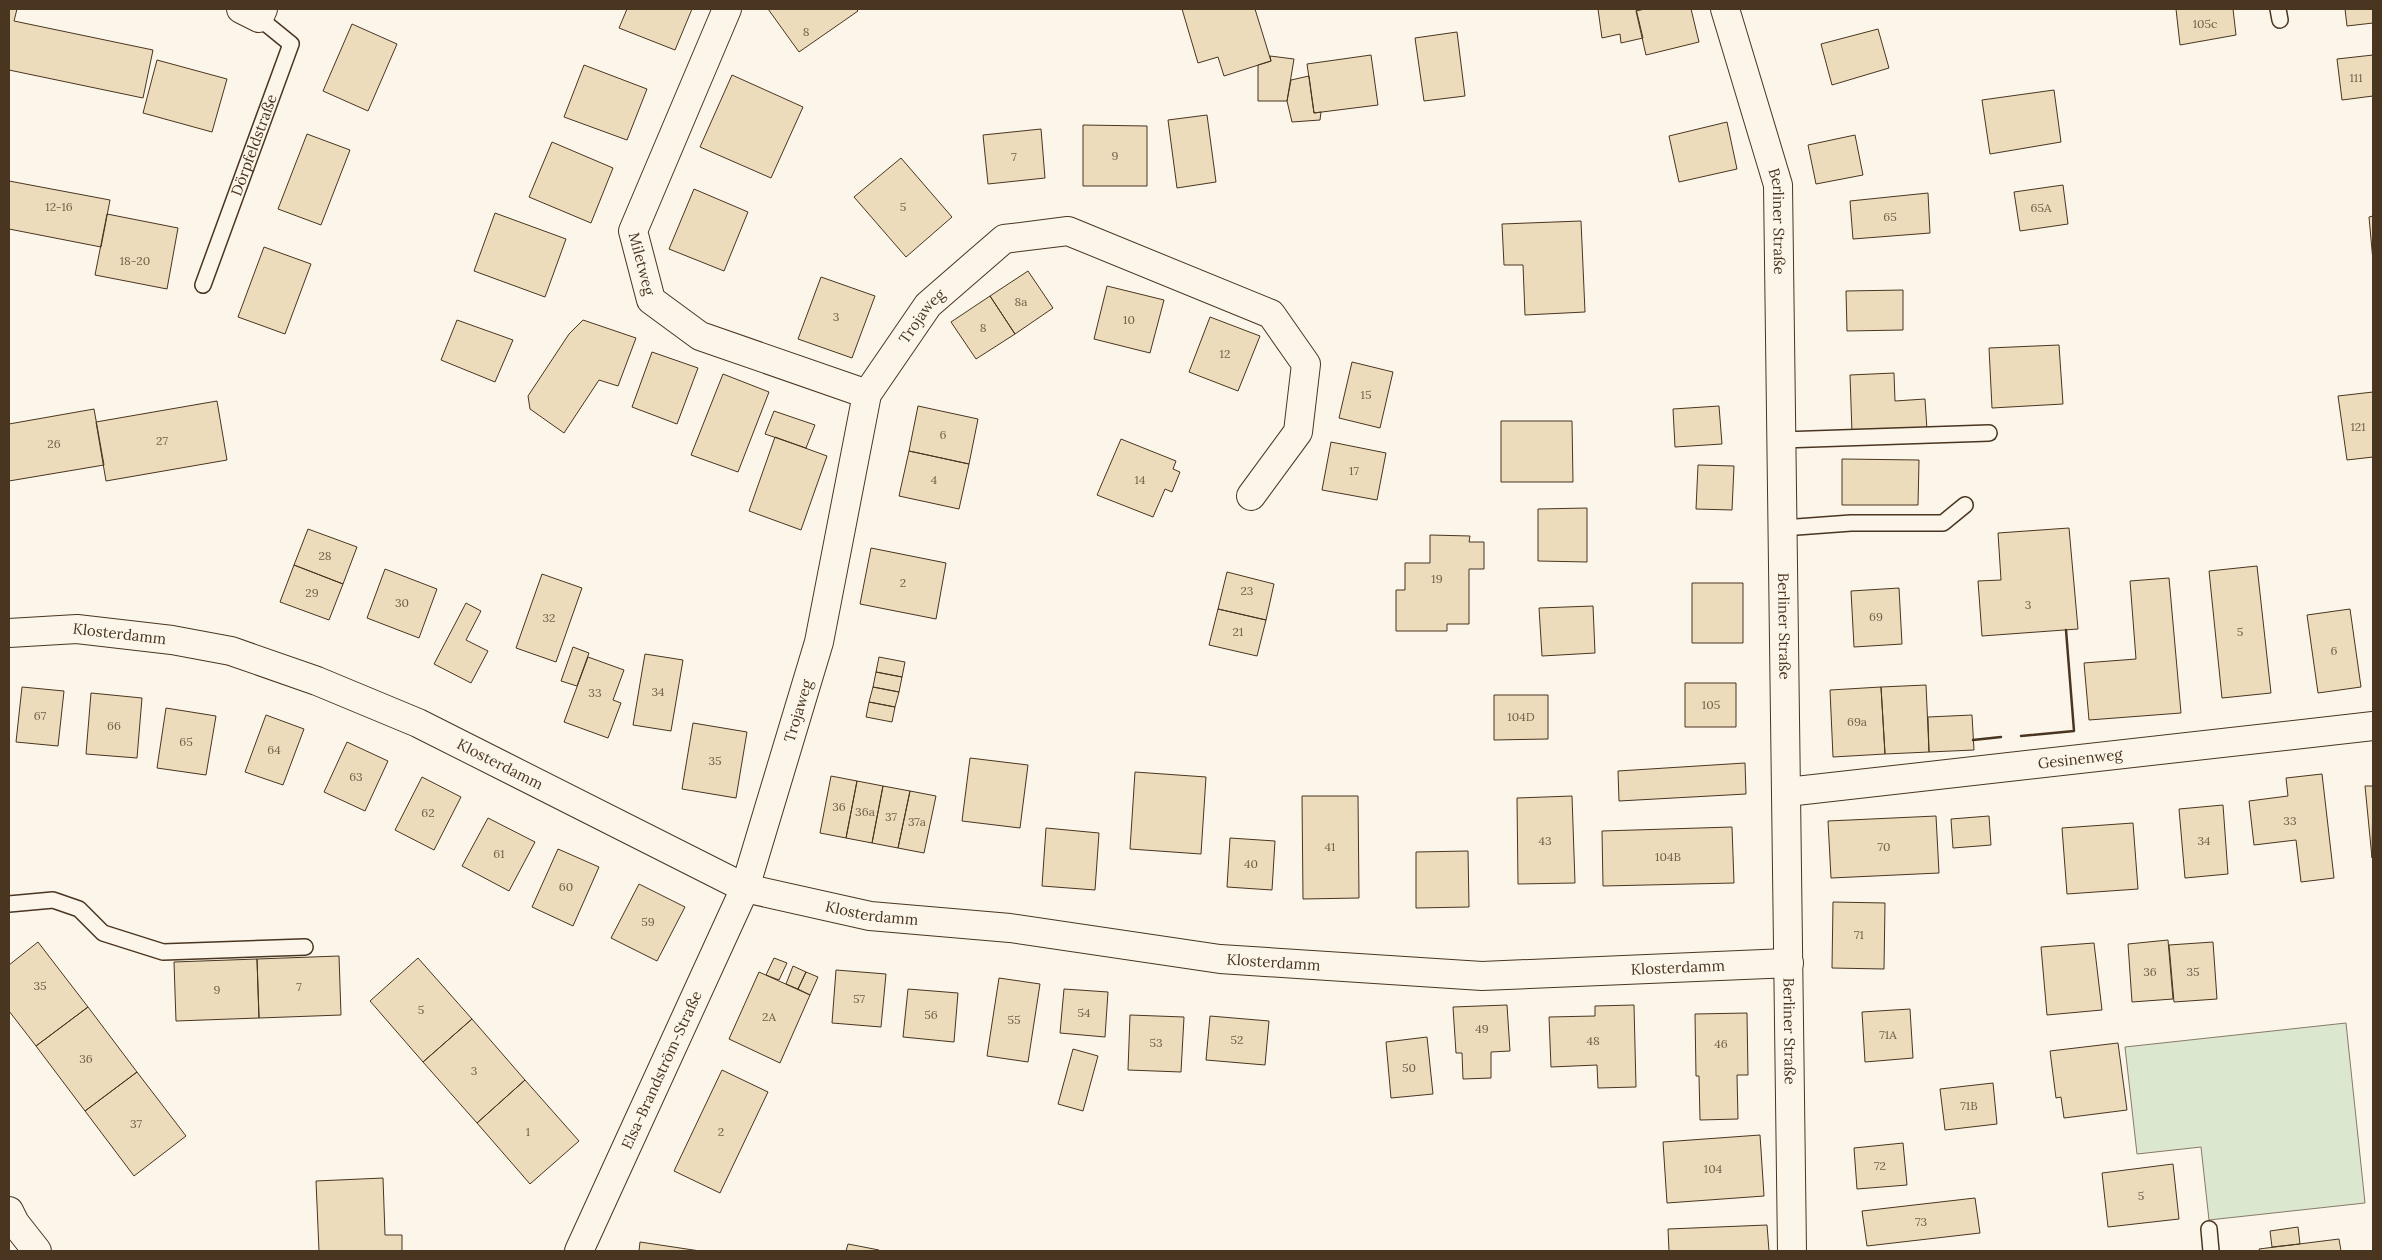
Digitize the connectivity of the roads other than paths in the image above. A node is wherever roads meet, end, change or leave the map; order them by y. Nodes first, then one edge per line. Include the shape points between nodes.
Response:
1 (726, 9) edge
2 (1725, 9) edge
3 (254, 12) edge
4 (203, 285) dead end
5 (867, 394) junction
6 (1989, 433) dead end
7 (1782, 440) junction
8 (1251, 496) dead end
9 (1965, 505) dead end
10 (1783, 528) junction
11 (9, 633) edge
12 (2373, 726) edge
13 (1787, 792) junction
14 (745, 888) junction
15 (9, 904) edge
16 (305, 948) dead end
17 (1789, 963) junction
18 (9, 1211) edge
19 (2209, 1228) dead end
20 (37, 1251) edge
21 (579, 1251) edge
22 (1792, 1251) edge
23 (2211, 1251) edge

1 - 5 street, Miletweg via 633,231 651,300 700,336
2 - 7 street, Berliner Straße via 1778,185
3 - 4 lane, Dörpfeldstraße via 291,44
5 - 8 street, Trojaweg via 928,305 1004,239 1068,232 1271,314 1306,364 1298,432
5 - 14 street, Trojaweg via 820,642
6 - 7 lane
7 - 10 street, Berliner Straße
9 - 10 lane via 1943,523 1851,523
10 - 13 street, Berliner Straße
11 - 14 street, Klosterdamm via 77,628 232,651 317,681 418,724
12 - 13 street, Gesinenweg
13 - 17 street, Berliner Straße
14 - 17 street, Klosterdamm via 870,916 1010,928 1220,959 1482,976
14 - 21 street, Elsa-Brandström-Straße
15 - 16 lane via 53,900 79,909 104,933 163,952
17 - 22 street, Berliner Straße
18 - 20 street
19 - 23 lane

